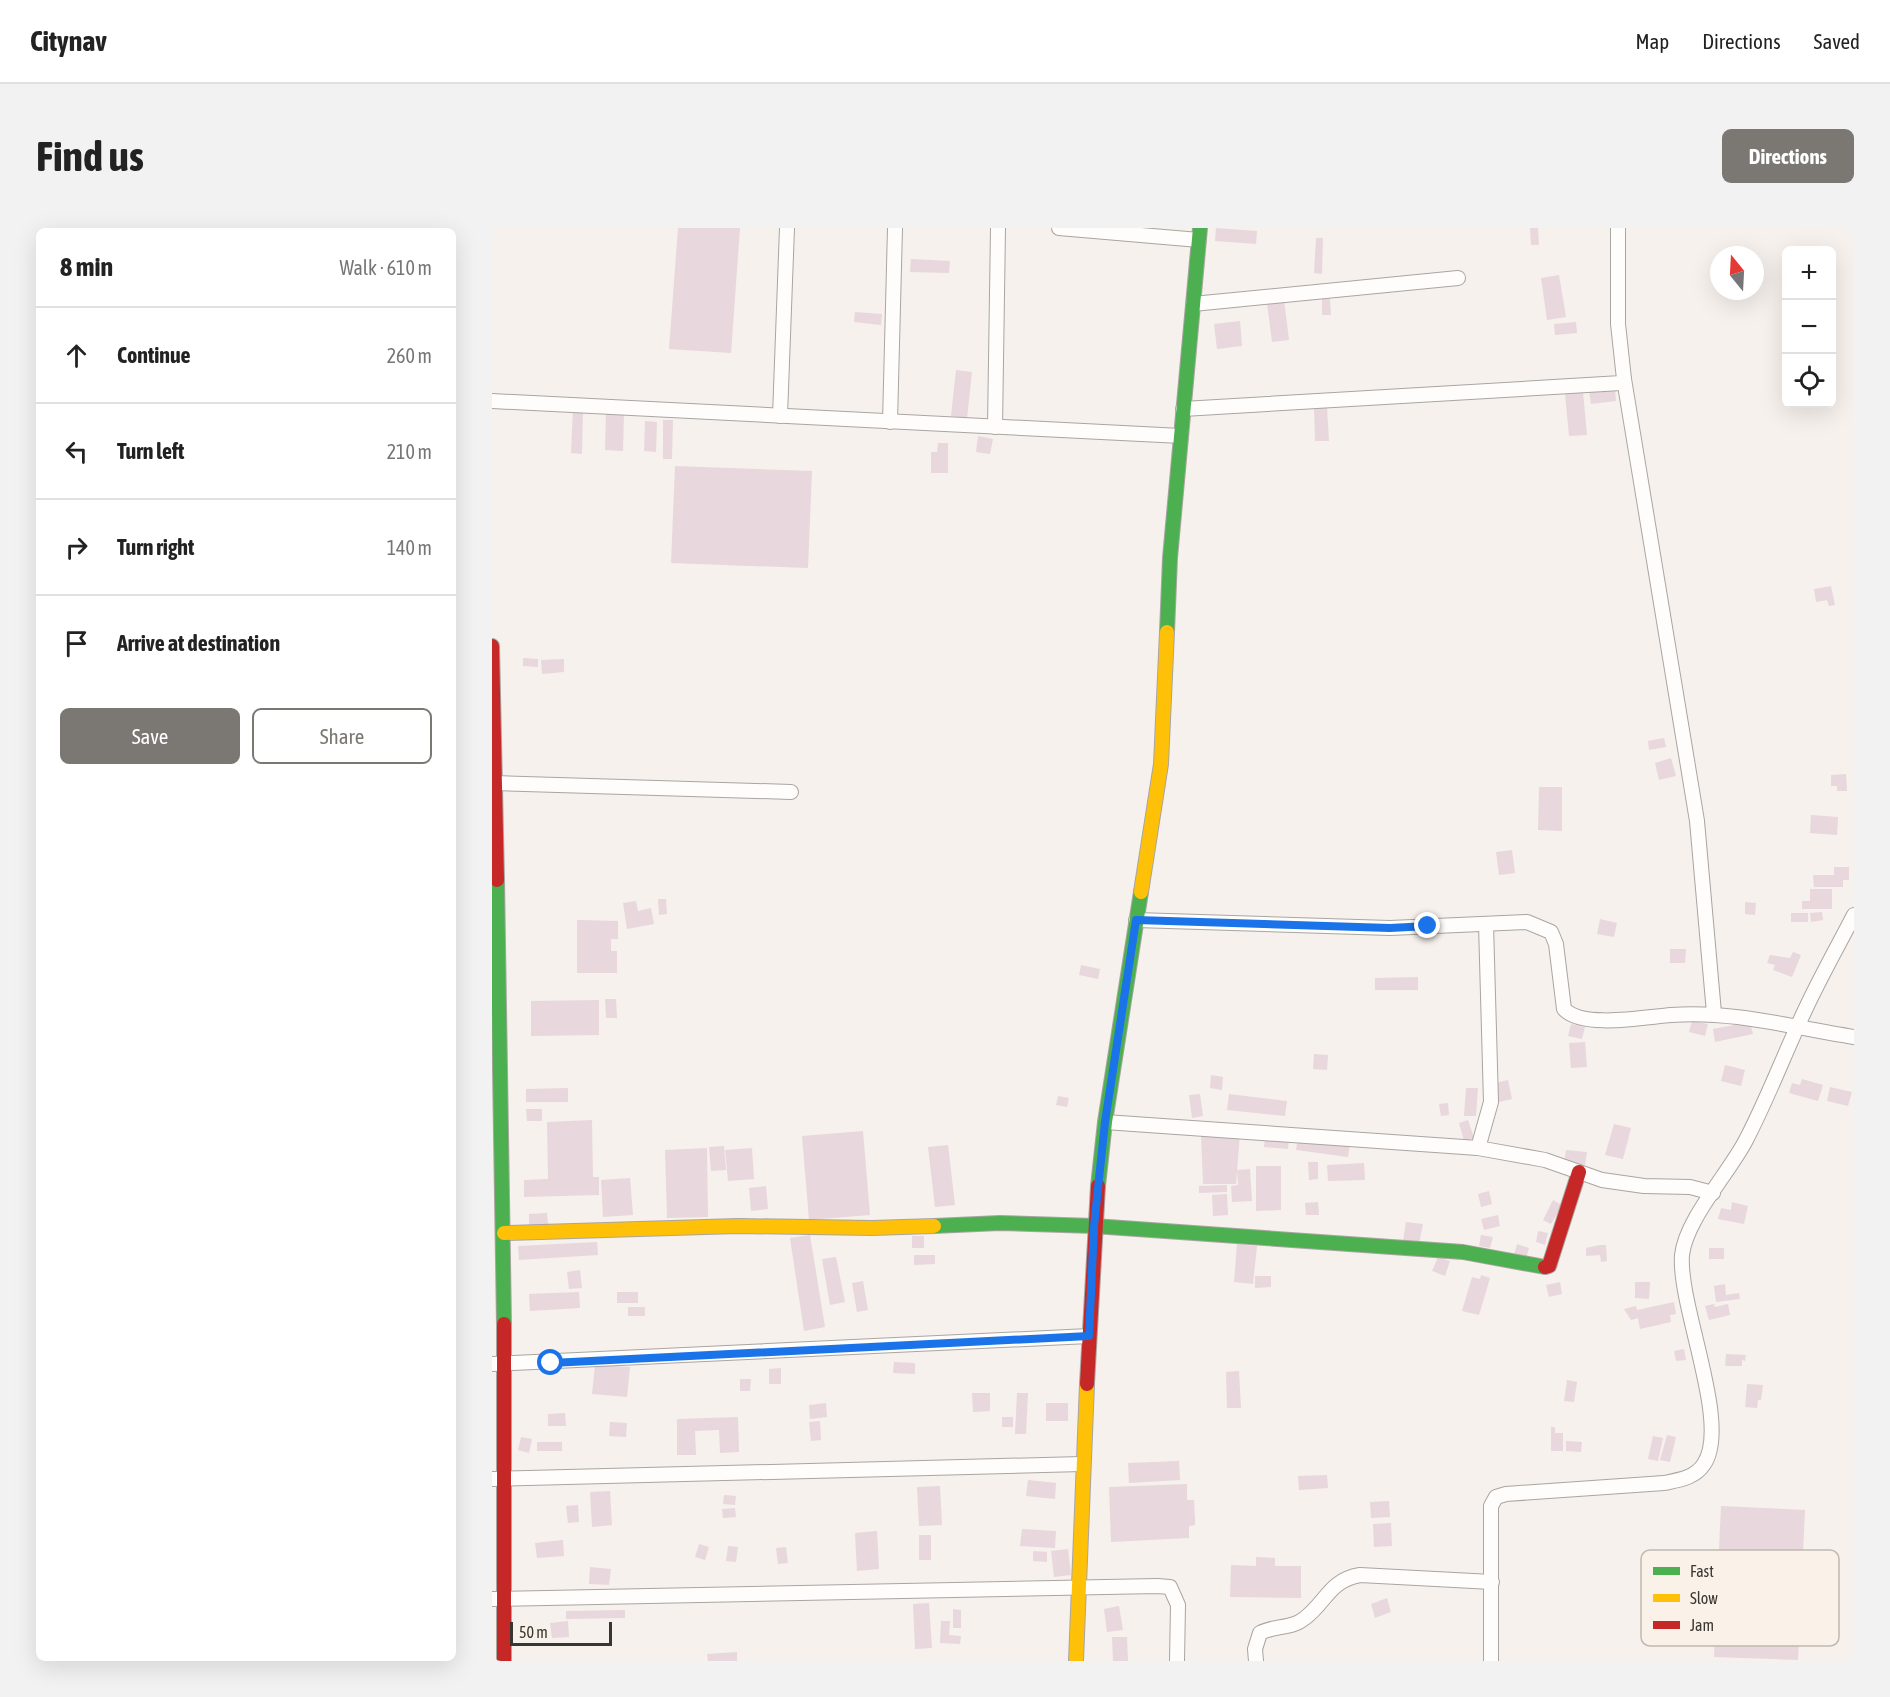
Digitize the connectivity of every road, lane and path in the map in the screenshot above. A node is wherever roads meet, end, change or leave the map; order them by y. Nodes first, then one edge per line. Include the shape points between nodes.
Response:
1 (787, 228) edge
2 (895, 228) edge
3 (998, 228) edge
4 (1059, 228) edge
5 (1618, 228) edge
6 (1200, 234) edge
7 (1458, 278) dead end
8 (1193, 304) junction
9 (1624, 379) junction
10 (492, 401) edge
11 (1183, 409) junction
12 (780, 416) junction
13 (890, 422) junction
14 (995, 427) junction
15 (1181, 436) junction
16 (492, 646) edge
17 (493, 695) edge
18 (495, 783) junction
19 (791, 792) dead end
20 (1854, 915) edge
21 (1136, 920) junction
22 (1486, 924) junction
23 (1714, 1013) junction
24 (1797, 1028) junction
25 (1854, 1037) edge
26 (1105, 1122) junction
27 (1478, 1148) junction
28 (1579, 1172) junction
29 (1713, 1193) junction
30 (1094, 1226) junction
31 (504, 1233) junction
32 (1089, 1336) junction
33 (498, 1365) edge
34 (1082, 1464) junction
35 (498, 1479) edge
36 (1492, 1582) junction
37 (1079, 1586) junction
38 (498, 1599) edge
39 (504, 1661) edge
40 (1076, 1661) edge
41 (1177, 1661) edge
42 (1256, 1661) edge
43 (1491, 1661) edge

1 - 12 street
2 - 13 street
3 - 14 street
4 - 6 street
5 - 9 street via 1618,324
6 - 8 street
7 - 8 street
8 - 11 street
9 - 11 street via 1615,385
9 - 23 street via 1697,821
10 - 12 street
11 - 15 street
12 - 13 street
13 - 14 street
14 - 15 street
15 - 21 street via 1170,558 1161,764
16 - 17 street
17 - 18 street
18 - 19 street
18 - 31 street
20 - 24 street
21 - 22 street via 1390,928
21 - 26 street
22 - 23 street via 1527,922 1551,932 1564,1009 1574,1017 1600,1021
22 - 27 street via 1491,1102
23 - 24 street
24 - 25 street
24 - 29 street via 1746,1141
26 - 27 street
26 - 30 street
27 - 28 street via 1545,1160
28 - 29 street via 1622,1184 1690,1187
28 - 30 street via 1550,1266 1540,1268 1463,1252
29 - 36 street via 1694,1221 1683,1252 1682,1276 1707,1390 1712,1437 1704,1464 1688,1478 1664,1483 1497,1497 1491,1506
30 - 31 street via 738,1226
30 - 32 street
31 - 33 street
32 - 33 street
32 - 34 street
33 - 35 street
34 - 35 street
34 - 37 street
35 - 38 street
36 - 42 street via 1360,1575 1344,1578 1305,1619 1260,1633
36 - 43 street
37 - 38 street
37 - 40 street
37 - 41 street via 1170,1587 1178,1605
38 - 39 street

